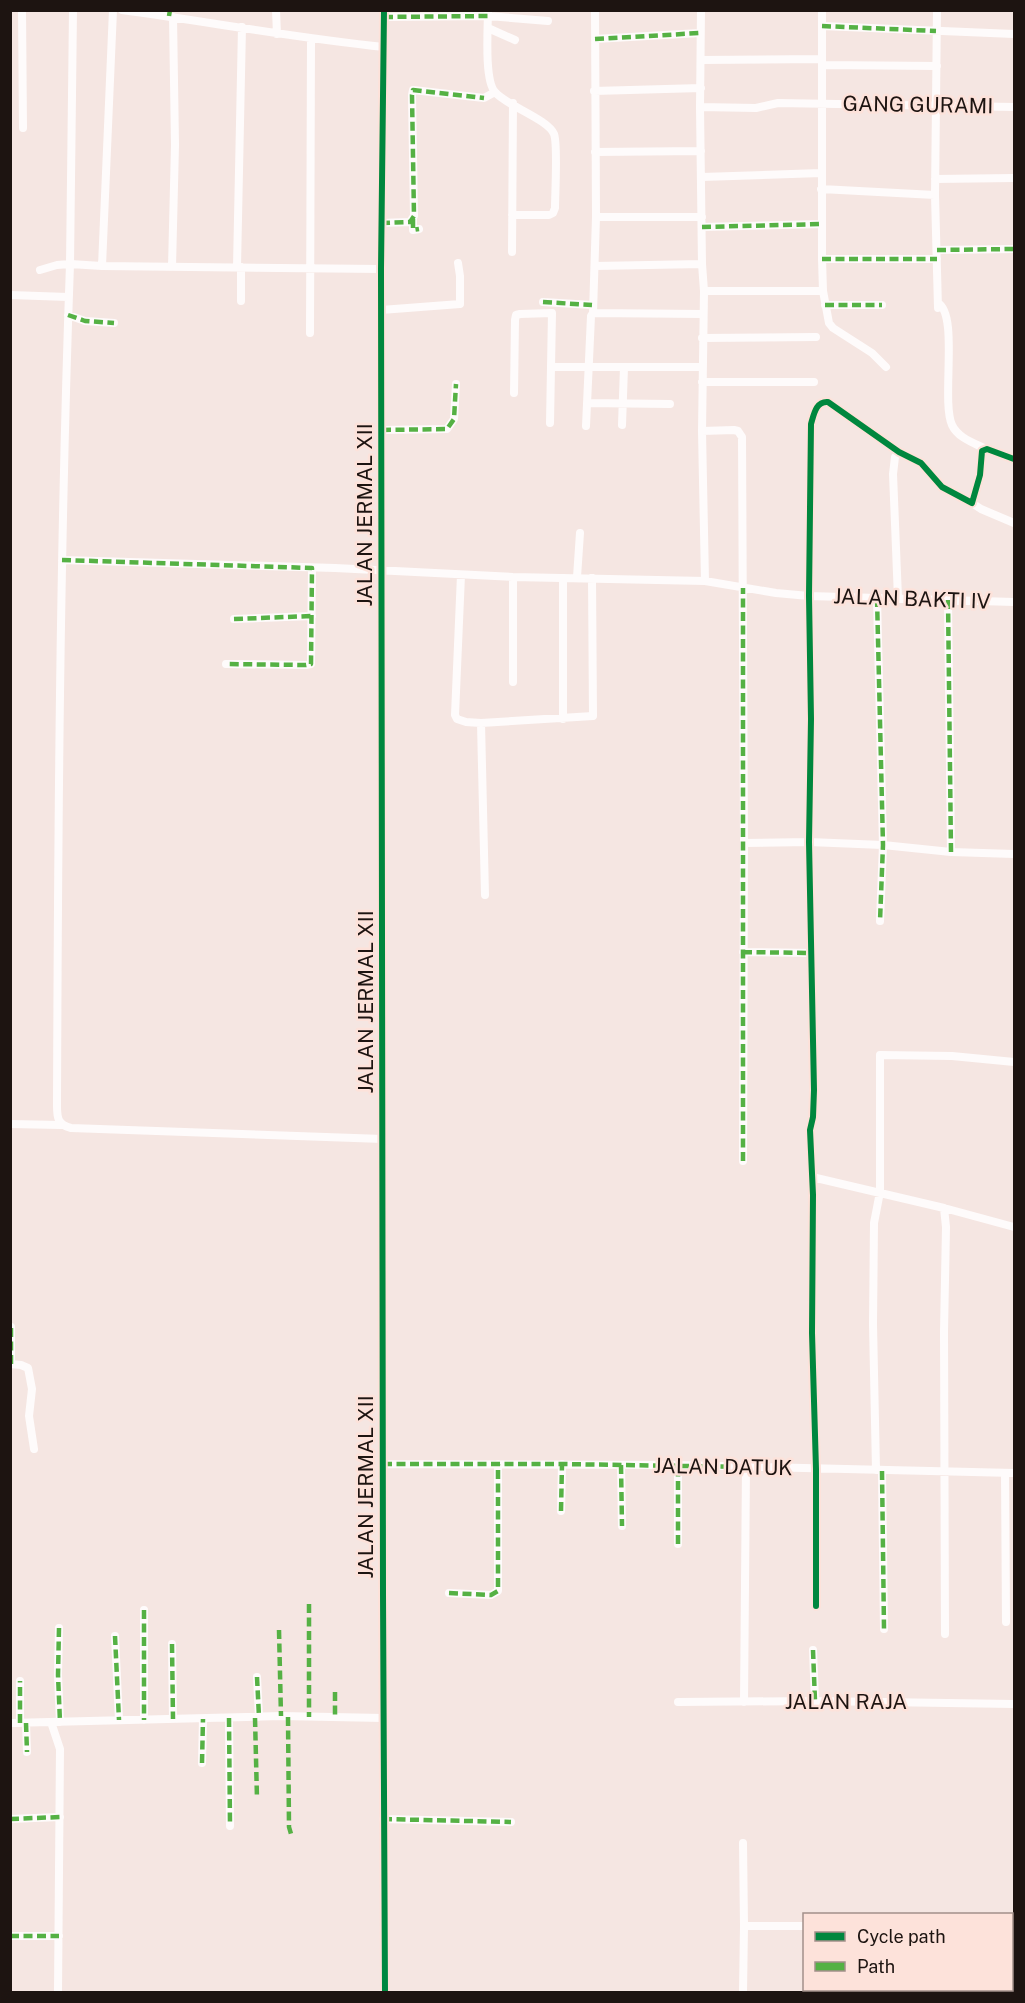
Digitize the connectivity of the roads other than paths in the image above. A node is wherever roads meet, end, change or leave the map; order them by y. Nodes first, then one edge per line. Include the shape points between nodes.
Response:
1 (22, 10) edge
2 (73, 10) edge
3 (113, 10) edge
4 (122, 10) edge
5 (276, 10) edge
6 (595, 10) edge
7 (701, 10) edge
8 (822, 10) edge
9 (937, 10) edge
10 (488, 13) edge
11 (171, 14) edge
12 (384, 14) edge
13 (548, 21) dead end
14 (822, 26) junction
15 (242, 27) junction
16 (488, 28) junction
17 (936, 31) junction
18 (700, 33) junction
19 (277, 34) junction
20 (1014, 34) edge
21 (311, 39) junction
22 (595, 39) junction
23 (515, 40) dead end
24 (384, 47) junction
25 (701, 60) junction
26 (822, 62) junction
27 (936, 66) junction
28 (700, 88) junction
29 (594, 91) junction
30 (495, 92) junction
31 (513, 103) junction
32 (821, 104) junction
33 (936, 106) junction
34 (1014, 106) edge
35 (700, 107) junction
36 (23, 128) dead end
37 (595, 152) junction
38 (701, 152) junction
39 (821, 173) junction
40 (702, 177) junction
41 (1014, 178) edge
42 (935, 179) junction
43 (821, 189) junction
44 (935, 195) junction
45 (512, 215) junction
46 (596, 218) junction
47 (412, 219) junction
48 (702, 222) junction
49 (381, 223) junction
50 (822, 224) junction
51 (419, 229) dead end
52 (1014, 249) edge
53 (512, 252) dead end
54 (937, 254) junction
55 (822, 259) junction
56 (458, 263) dead end
57 (70, 264) junction
58 (702, 264) junction
59 (102, 266) junction
60 (595, 266) junction
61 (172, 267) junction
62 (239, 267) junction
63 (310, 269) junction
64 (381, 269) junction
65 (40, 270) dead end
66 (704, 291) junction
67 (823, 291) junction
68 (10, 295) edge
69 (68, 297) junction
70 (241, 301) dead end
71 (543, 302) dead end
72 (825, 305) junction
73 (882, 305) dead end
74 (592, 309) junction
75 (381, 310) junction
76 (703, 314) junction
77 (68, 315) junction
78 (114, 323) dead end
79 (310, 333) dead end
80 (816, 337) dead end
81 (702, 338) junction
82 (589, 366) junction
83 (551, 367) junction
84 (624, 367) junction
85 (701, 367) junction
86 (886, 367) dead end
87 (702, 382) junction
88 (814, 382) dead end
89 (456, 384) dead end
90 (514, 393) dead end
91 (587, 403) junction
92 (623, 403) junction
93 (670, 404) dead end
94 (550, 423) dead end
95 (622, 425) dead end
96 (586, 426) dead end
97 (382, 430) junction
98 (702, 431) junction
99 (986, 449) junction
100 (899, 452) junction
101 (1014, 459) edge
102 (972, 502) junction
103 (1014, 523) edge
104 (580, 533) dead end
105 (62, 560) junction
106 (312, 568) junction
107 (382, 571) junction
108 (461, 576) junction
109 (578, 577) junction
110 (513, 578) junction
111 (563, 578) junction
112 (592, 578) junction
113 (705, 581) junction
114 (743, 588) junction
115 (809, 596) junction
116 (877, 598) junction
117 (898, 598) junction
118 (948, 600) junction
119 (1014, 602) edge
120 (312, 616) junction
121 (234, 619) dead end
122 (226, 664) dead end
123 (513, 682) dead end
124 (562, 719) junction
125 (481, 723) junction
126 (809, 842) junction
127 (744, 843) junction
128 (883, 845) junction
129 (951, 852) junction
130 (1014, 854) edge
131 (485, 895) dead end
132 (880, 921) dead end
133 (743, 952) junction
134 (811, 953) junction
135 (1014, 1062) edge
136 (10, 1124) edge
137 (61, 1125) junction
138 (383, 1139) junction
139 (743, 1161) dead end
140 (812, 1177) junction
141 (879, 1192) junction
142 (944, 1208) junction
143 (1014, 1227) edge
144 (11, 1327) edge
145 (11, 1364) edge
146 (34, 1449) dead end
147 (383, 1464) junction
148 (498, 1464) junction
149 (562, 1464) junction
150 (621, 1465) junction
151 (678, 1465) junction
152 (746, 1467) junction
153 (816, 1469) junction
154 (879, 1471) junction
155 (945, 1472) junction
156 (1010, 1473) edge
157 (561, 1511) dead end
158 (622, 1526) dead end
159 (678, 1544) dead end
160 (449, 1593) dead end
161 (816, 1606) dead end
162 (144, 1610) dead end
163 (1006, 1622) dead end
164 (59, 1628) dead end
165 (884, 1629) dead end
166 (945, 1634) dead end
167 (115, 1636) dead end
168 (172, 1644) dead end
169 (813, 1650) dead end
170 (257, 1677) dead end
171 (20, 1681) dead end
172 (815, 1698) junction
173 (678, 1702) dead end
174 (744, 1702) junction
175 (1014, 1704) edge
176 (259, 1717) junction
177 (229, 1718) junction
178 (383, 1718) junction
179 (173, 1719) junction
180 (203, 1719) junction
181 (119, 1720) junction
182 (144, 1720) junction
183 (56, 1722) junction
184 (19, 1723) edge
185 (27, 1752) dead end
186 (202, 1763) dead end
187 (60, 1817) junction
188 (10, 1819) edge
189 (383, 1819) junction
190 (511, 1822) dead end
191 (230, 1826) dead end
192 (743, 1843) dead end
193 (744, 1926) junction
194 (803, 1926) edge
195 (10, 1936) edge
196 (59, 1936) junction
197 (58, 1992) edge
198 (385, 1992) edge
199 (743, 1992) edge

1 - 36 street
2 - 57 street
3 - 59 street
4 - 11 street
5 - 19 street
6 - 22 street
7 - 18 street
8 - 14 street
9 - 17 street
10 - 12 street
10 - 13 street
10 - 16 street
11 - 15 street
11 - 61 street via 175,145
12 - 24 street, JALAN JERMAL XII
14 - 17 street
14 - 26 street
15 - 19 street
15 - 62 street
16 - 23 street
16 - 30 street via 488,67
17 - 20 street
17 - 27 street
18 - 22 street
18 - 25 street
19 - 21 street
21 - 24 street
21 - 63 street
22 - 29 street
24 - 49 street, JALAN JERMAL XII
25 - 26 street
25 - 28 street
26 - 27 street
26 - 32 street
27 - 33 street
28 - 29 street
28 - 35 street
29 - 37 street
30 - 31 street
30 - 47 street via 484,98 413,90
31 - 45 street
31 - 45 street via 554,133 555,208 549,215
32 - 33 street, GANG GURAMI
32 - 35 street, GANG GURAMI
32 - 39 street
33 - 34 street, GANG GURAMI
33 - 42 street
35 - 38 street
37 - 38 street
37 - 46 street
38 - 40 street
39 - 40 street
39 - 43 street
40 - 48 street
41 - 42 street
42 - 44 street
43 - 44 street
43 - 50 street
44 - 54 street
45 - 53 street
46 - 48 street
46 - 60 street
47 - 49 street
47 - 51 street via 413,230
48 - 50 street
48 - 58 street
49 - 64 street, JALAN JERMAL XII
50 - 55 street
52 - 54 street
54 - 55 street
54 - 99 street via 938,305 944,308 949,343 952,426 963,438
55 - 67 street
56 - 75 street via 460,304
57 - 59 street
57 - 65 street
57 - 69 street
58 - 60 street
58 - 66 street
59 - 61 street
60 - 74 street
61 - 62 street
62 - 63 street
62 - 70 street
63 - 64 street
63 - 79 street
64 - 75 street, JALAN JERMAL XII
66 - 67 street
66 - 76 street
67 - 72 street
68 - 69 street
69 - 77 street
71 - 74 street
72 - 73 street
72 - 86 street via 831,327 872,353
74 - 76 street
74 - 82 street
75 - 97 street, JALAN JERMAL XII
76 - 81 street
77 - 78 street
77 - 105 street
80 - 81 street
81 - 85 street
82 - 83 street
82 - 84 street
82 - 91 street
83 - 90 street via 552,313 518,314
83 - 94 street
84 - 85 street
84 - 92 street
85 - 87 street
87 - 88 street
87 - 98 street
89 - 97 street via 454,419 447,429
91 - 92 street
91 - 96 street
92 - 93 street
92 - 95 street
97 - 107 street, JALAN JERMAL XII
98 - 113 street
98 - 114 street via 734,430 742,438
99 - 101 street
99 - 102 street via 982,451
100 - 102 street via 921,463 942,487
100 - 115 street via 835,405 823,401 819,404 810,437
100 - 117 street via 893,474
102 - 103 street
104 - 109 street
105 - 106 street, JALAN BAKTI IV
105 - 137 street via 57,1094
106 - 107 street, JALAN BAKTI IV
106 - 120 street
107 - 108 street, JALAN BAKTI IV
107 - 138 street, JALAN JERMAL XII
108 - 110 street, JALAN BAKTI IV
108 - 125 street via 455,715 466,722
109 - 111 street, JALAN BAKTI IV
109 - 112 street, JALAN BAKTI IV
110 - 111 street, JALAN BAKTI IV
110 - 123 street
111 - 124 street
112 - 113 street, JALAN BAKTI IV
112 - 124 street via 595,712 593,716
113 - 114 street, JALAN BAKTI IV
114 - 115 street, JALAN BAKTI IV
114 - 127 street
115 - 116 street, JALAN BAKTI IV
115 - 126 street
116 - 117 street, JALAN BAKTI IV
116 - 128 street
117 - 118 street, JALAN BAKTI IV
118 - 119 street, JALAN BAKTI IV
118 - 129 street
120 - 121 street
120 - 122 street via 309,665
124 - 125 street
125 - 131 street
126 - 127 street
126 - 128 street
126 - 134 street
127 - 133 street
128 - 129 street
128 - 132 street
129 - 130 street
133 - 134 street
133 - 139 street
134 - 140 street
135 - 141 street via 880,1055
136 - 137 street
137 - 138 street
138 - 147 street, JALAN JERMAL XII
140 - 141 street
140 - 153 street
141 - 142 street
141 - 154 street via 874,1223 873,1324
142 - 143 street
142 - 155 street
144 - 145 street
145 - 146 street via 28,1368 31,1377 29,1416
147 - 148 street, JALAN DATUK
147 - 178 street, JALAN JERMAL XII
148 - 149 street, JALAN DATUK
148 - 160 street via 498,1591
149 - 150 street, JALAN DATUK
149 - 157 street
150 - 151 street, JALAN DATUK
150 - 158 street
151 - 152 street, JALAN DATUK
151 - 159 street
152 - 153 street, JALAN DATUK
152 - 174 street
153 - 154 street, JALAN DATUK
153 - 161 street
154 - 155 street, JALAN DATUK
154 - 165 street
155 - 156 street, JALAN DATUK
155 - 166 street
156 - 163 street
162 - 182 street
164 - 183 street
167 - 181 street
168 - 179 street
169 - 172 street
170 - 176 street
171 - 184 street
172 - 174 street, JALAN RAJA
172 - 175 street, JALAN RAJA
173 - 174 street, JALAN RAJA
176 - 177 street
176 - 178 street
177 - 180 street
177 - 191 street
178 - 189 street, JALAN JERMAL XII
179 - 180 street
179 - 182 street
180 - 186 street
181 - 182 street
181 - 183 street
183 - 184 street
183 - 187 street
184 - 185 street
187 - 188 street
187 - 196 street
189 - 190 street
189 - 198 street, JALAN JERMAL XII
192 - 193 street
193 - 194 street
193 - 199 street
195 - 196 street
196 - 197 street

